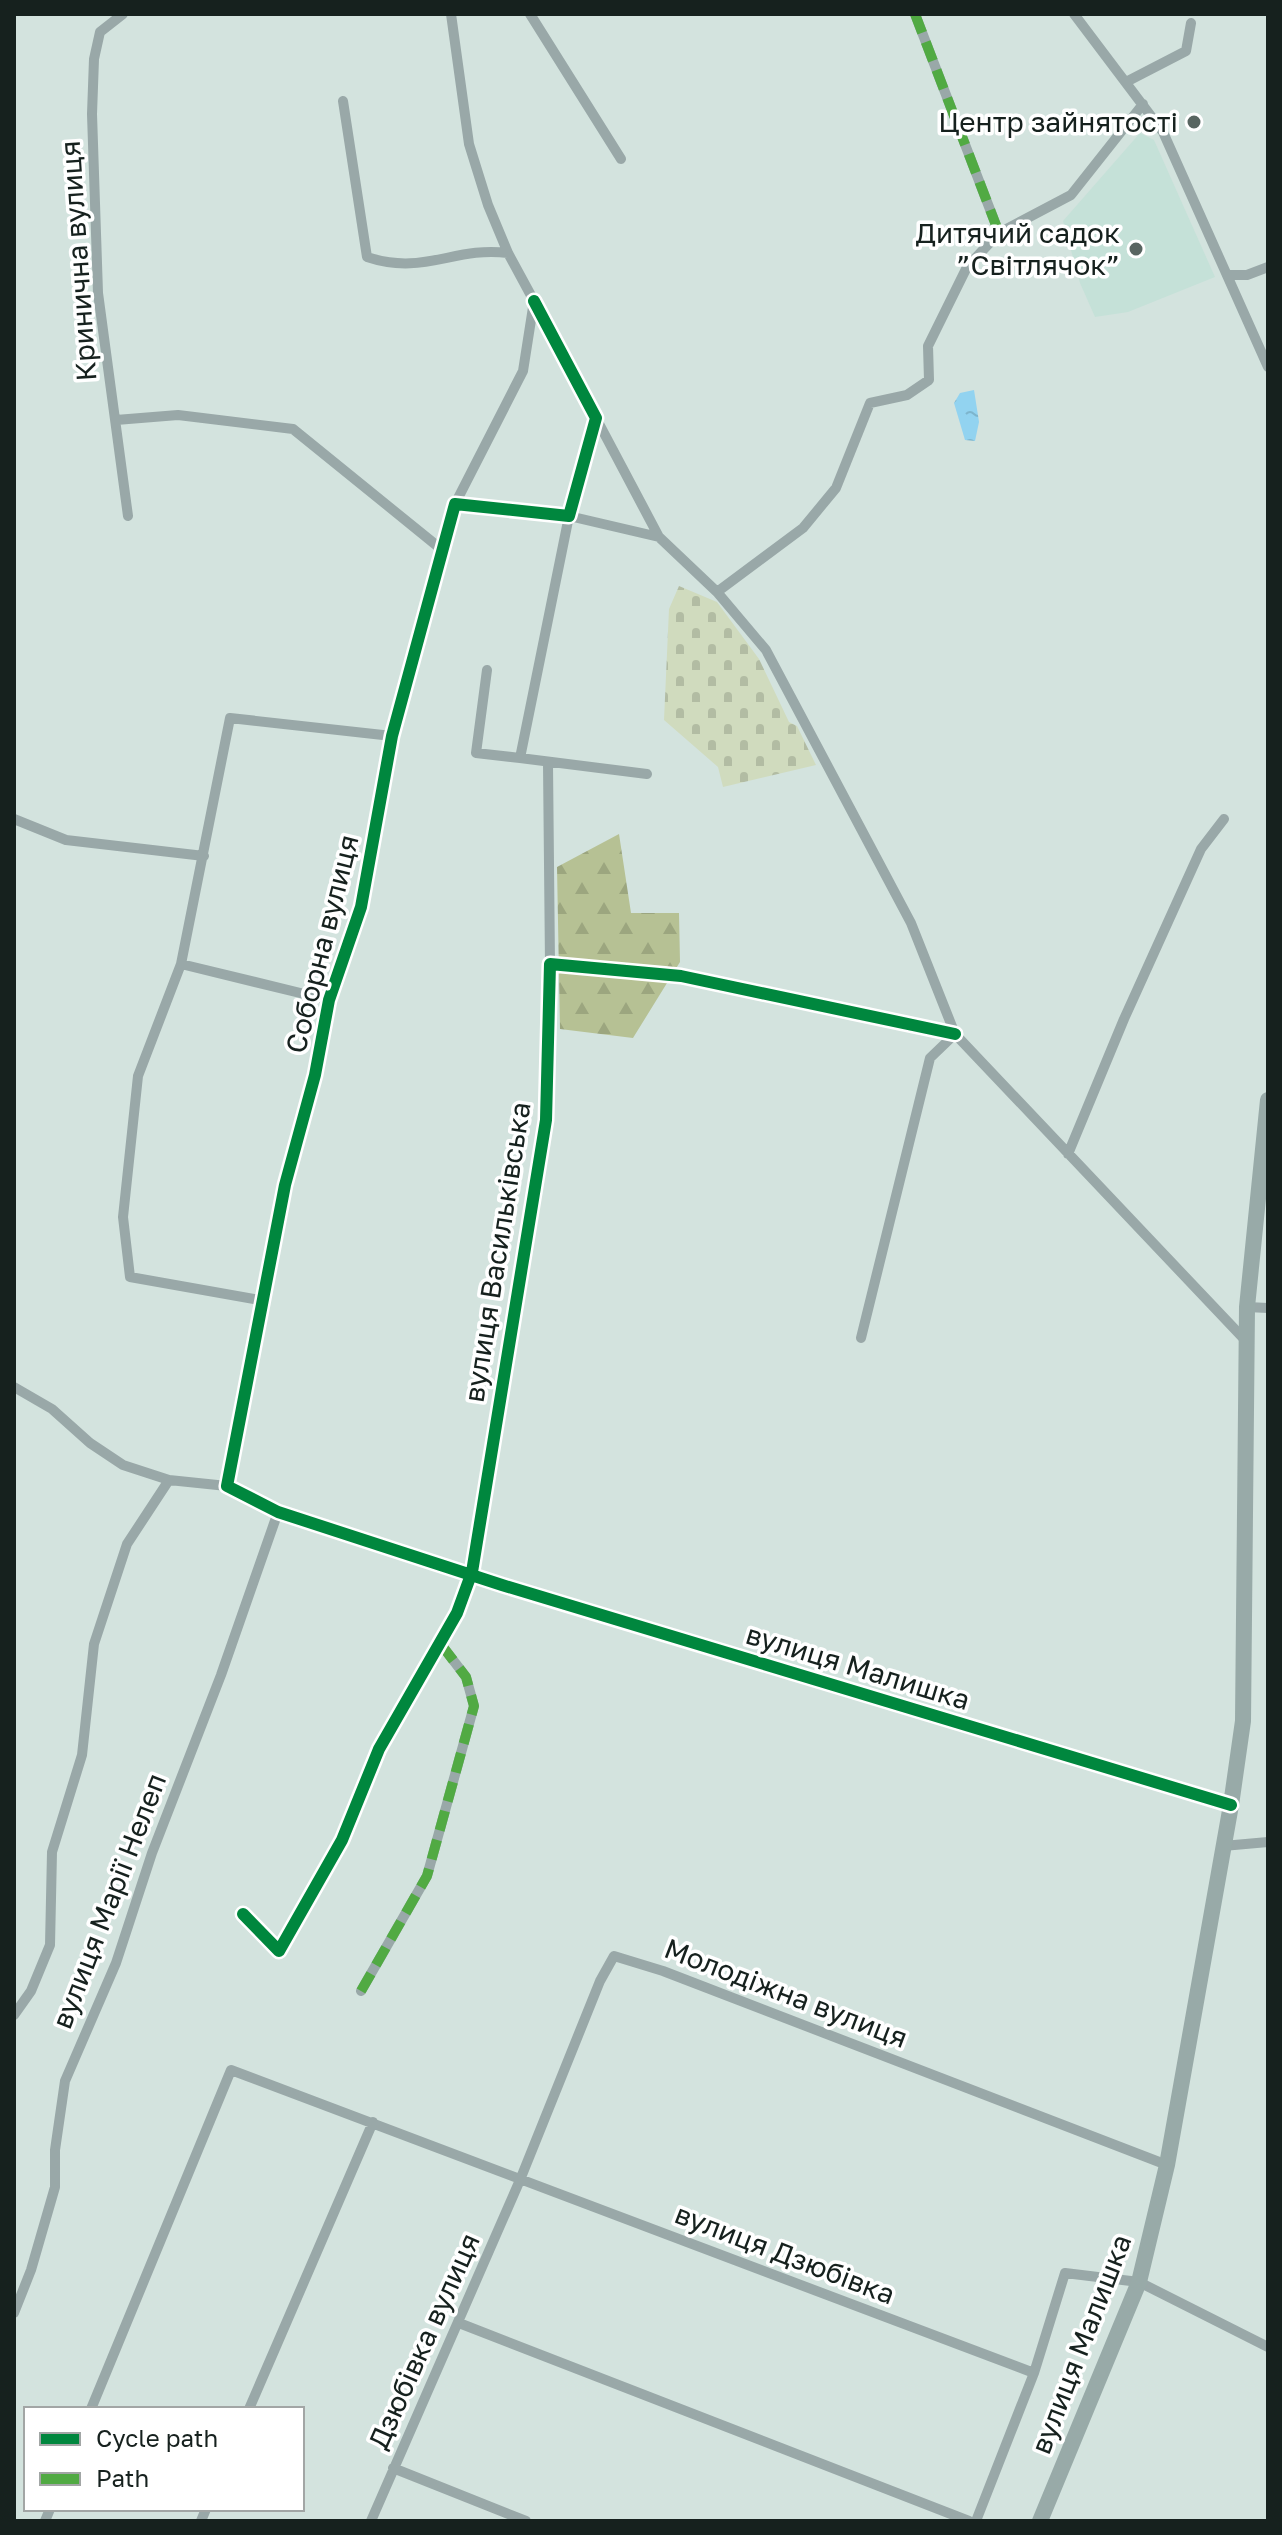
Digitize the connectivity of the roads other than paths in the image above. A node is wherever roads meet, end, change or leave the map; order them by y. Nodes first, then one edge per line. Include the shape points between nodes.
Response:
1 (123, 14) edge
2 (451, 14) edge
3 (530, 14) edge
4 (915, 14) edge
5 (1074, 14) edge
6 (1191, 23) dead end
7 (1126, 82) junction
8 (343, 101) dead end
9 (1143, 104) junction
10 (621, 159) dead end
11 (999, 233) junction
12 (508, 253) junction
13 (1268, 267) edge
14 (1227, 275) junction
15 (534, 301) junction
16 (1268, 367) edge
17 (596, 418) junction
18 (116, 420) junction
19 (455, 504) junction
20 (128, 516) dead end
21 (569, 516) junction
22 (659, 537) junction
23 (441, 549) junction
24 (717, 592) junction
25 (487, 670) dead end
26 (392, 736) junction
27 (520, 758) junction
28 (548, 764) junction
29 (647, 774) dead end
30 (14, 819) edge
31 (1224, 819) dead end
32 (204, 856) junction
33 (181, 964) junction
34 (550, 964) junction
35 (329, 1000) junction
36 (955, 1034) junction
37 (1268, 1100) edge
38 (1068, 1154) junction
39 (265, 1301) junction
40 (1247, 1307) junction
41 (1268, 1308) edge
42 (861, 1338) dead end
43 (1246, 1341) junction
44 (14, 1387) edge
45 (169, 1480) junction
46 (227, 1486) junction
47 (278, 1512) junction
48 (472, 1572) junction
49 (440, 1643) junction
50 (1231, 1805) junction
51 (1268, 1842) edge
52 (1223, 1846) junction
53 (243, 1914) dead end
54 (361, 1991) dead end
55 (14, 2015) edge
56 (373, 2122) junction
57 (1167, 2165) junction
58 (520, 2180) junction
59 (1139, 2282) junction
60 (14, 2313) edge
61 (459, 2323) junction
62 (1268, 2347) edge
63 (1034, 2373) junction
64 (92, 2407) edge
65 (250, 2407) edge
66 (393, 2468) junction
67 (371, 2521) edge
68 (526, 2521) edge
69 (969, 2521) edge
70 (976, 2521) edge
71 (1040, 2521) edge

1 - 18 street, Кринична вулиця via 100,32 92,114 98,293
2 - 12 street via 469,144
3 - 10 street
4 - 11 street
5 - 7 street
6 - 7 street via 1186,51
7 - 9 street
8 - 12 street via 367,257 395,266 475,251
9 - 11 street via 1071,195
9 - 14 street via 1163,132
11 - 24 street via 967,267 950,297 928,346 929,380 907,395 870,403 836,488 803,528
12 - 15 street
13 - 14 street
14 - 16 street
15 - 17 street
15 - 19 street, Соборна вулиця via 523,371
17 - 21 street
17 - 22 street
18 - 20 street, Кринична вулиця
18 - 23 street via 178,415 293,429
19 - 21 street
19 - 23 street, Соборна вулиця
21 - 22 street
21 - 27 street
22 - 24 street
23 - 26 street, Соборна вулиця
24 - 36 street via 766,650 911,923
25 - 27 street via 476,753
26 - 32 street via 230,718
26 - 35 street, Соборна вулиця via 361,907
27 - 28 street
28 - 29 street
28 - 34 street, вулиця Васильківська
30 - 32 street via 66,840
31 - 38 street via 1201,849
32 - 33 street
33 - 35 street
33 - 39 street via 138,1076 123,1217 130,1277
34 - 36 street via 681,976
34 - 48 street, вулиця Васильківська via 546,1120
35 - 39 street, Соборна вулиця via 285,1185
36 - 38 street
36 - 42 street via 930,1058
37 - 40 main road, вулиця Малишка
38 - 43 street
39 - 46 street, Соборна вулиця
40 - 41 street
40 - 43 main road, вулиця Малишка
43 - 50 main road, вулиця Малишка via 1243,1721
44 - 45 street via 52,1409 123,1465
45 - 46 street
45 - 55 street, вулиця Марії Нелеп via 127,1544 94,1644 82,1755 52,1852 50,1945 31,1991
46 - 47 street
47 - 48 street
47 - 60 street, вулиця Марії Нелеп via 116,1963 65,2081 55,2187
48 - 49 street, вулиця Васильківська
48 - 50 street, вулиця Малишка
49 - 53 street, вулиця Васильківська via 379,1749 342,1840 279,1951
49 - 54 street via 466,1677 474,1706 427,1876
50 - 52 main road, вулиця Малишка
51 - 52 street
52 - 57 main road, вулиця Малишка
56 - 58 street, вулиця Дзюбівка
56 - 64 street, вулиця Дзюбівка via 231,2070
56 - 65 street
57 - 58 street, Молодіжна вулиця via 614,1956
57 - 59 main road, вулиця Малишка
58 - 61 street, Дзюбівка вулиця
58 - 63 street, вулиця Дзюбівка
59 - 62 street
59 - 63 street via 1065,2273
59 - 71 main road, вулиця Малишка
61 - 66 street, Дзюбівка вулиця
61 - 69 street
63 - 70 street
66 - 67 street, Дзюбівка вулиця
66 - 68 street

